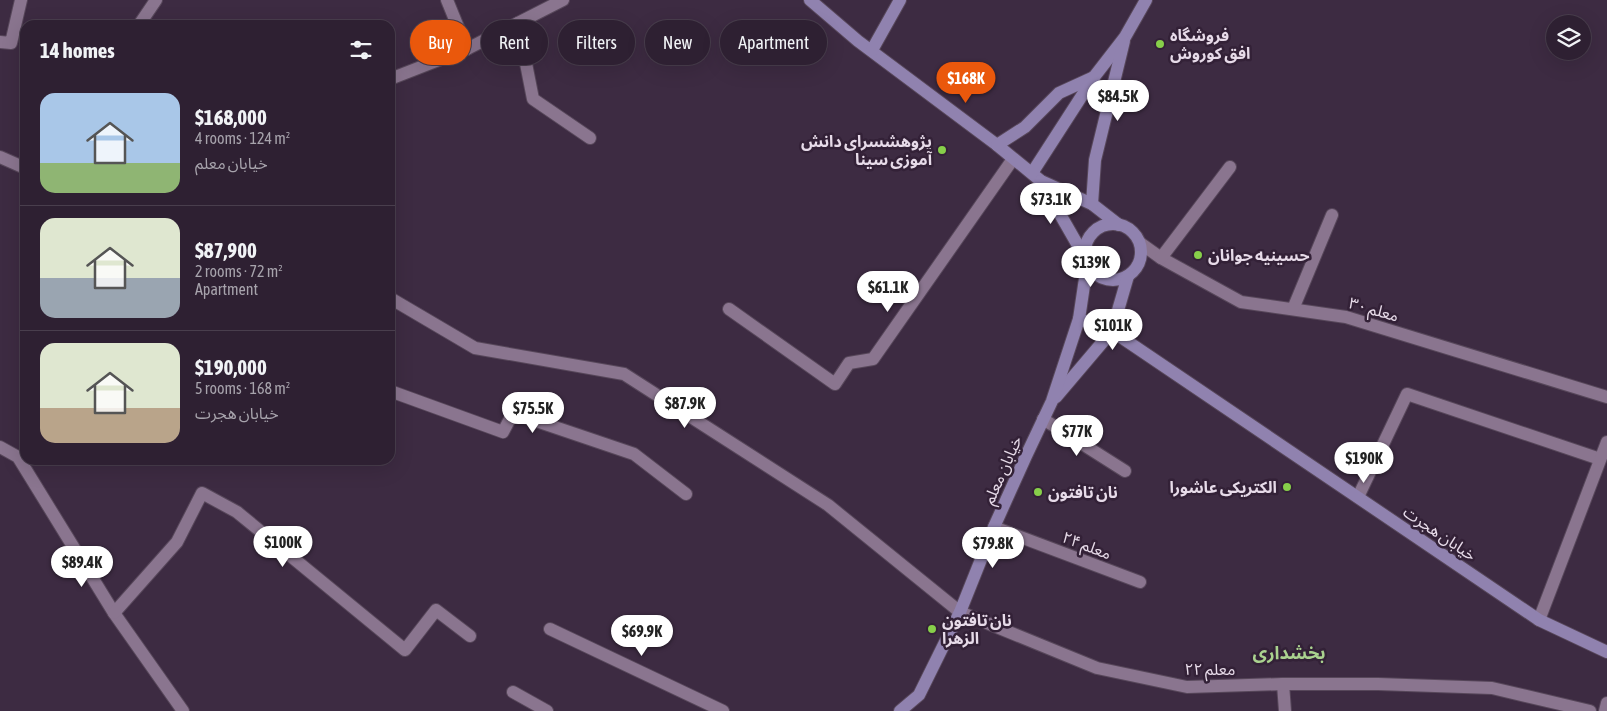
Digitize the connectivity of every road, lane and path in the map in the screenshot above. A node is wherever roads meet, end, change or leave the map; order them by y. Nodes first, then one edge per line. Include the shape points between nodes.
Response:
1 (21, 0) edge
2 (156, 0) edge
3 (447, 0) edge
4 (562, 0) edge
5 (810, 0) edge
6 (900, 0) edge
7 (1146, 0) edge
8 (142, 20) edge
9 (455, 20) edge
10 (524, 20) edge
11 (1125, 36) junction
12 (0, 42) edge
13 (872, 50) junction
14 (425, 65) edge
15 (526, 65) edge
16 (395, 77) edge
17 (1094, 77) junction
18 (590, 138) dead end
19 (997, 145) junction
20 (0, 157) edge
21 (1013, 159) junction
22 (20, 166) edge
23 (1230, 168) dead end
24 (1037, 177) junction
25 (1092, 204) junction
26 (1332, 215) dead end
27 (1120, 225) junction
28 (1140, 243) junction
29 (1161, 258) junction
30 (1086, 260) junction
31 (1128, 276) junction
32 (395, 301) edge
33 (729, 308) dead end
34 (1293, 309) junction
35 (1079, 319) junction
36 (1112, 331) junction
37 (395, 393) edge
38 (1607, 397) edge
39 (1052, 401) junction
40 (1043, 419) junction
41 (1607, 442) edge
42 (0, 447) edge
43 (1600, 459) junction
44 (20, 460) edge
45 (23, 465) edge
46 (1125, 471) dead end
47 (686, 494) dead end
48 (1358, 498) junction
49 (994, 527) junction
50 (1140, 582) dead end
51 (960, 612) junction
52 (114, 613) junction
53 (1539, 620) junction
54 (550, 629) dead end
55 (470, 636) dead end
56 (1607, 652) edge
57 (1283, 684) junction
58 (513, 692) dead end
59 (1607, 704) edge
60 (183, 711) edge
61 (547, 711) edge
62 (722, 711) edge
63 (900, 711) edge
64 (1285, 711) edge
65 (1590, 711) edge
66 (1605, 711) edge

1 - 12 street via 11,43
2 - 8 street
3 - 9 street
4 - 10 street
5 - 13 main road
6 - 13 main road
7 - 11 main road
11 - 17 main road
11 - 25 main road via 1095,160
13 - 19 main road
14 - 16 street
15 - 18 street via 533,99
17 - 19 main road via 1059,93 1025,126
17 - 24 main road
19 - 21 main road
20 - 22 street
21 - 24 main road
21 - 33 street via 873,359 849,363 835,384
23 - 29 street
24 - 25 main road
24 - 30 main road
25 - 27 main road
26 - 34 street
27 - 28 main road via 1135,234
27 - 30 main road via 1101,226 1094,231 1085,247
28 - 29 street, معلم ۳۰
28 - 31 main road via 1139,262
29 - 34 street, معلم ۳۰ via 1241,302
30 - 31 main road via 1100,278 1119,280
30 - 35 main road, خیابان معلم
31 - 36 main road, خیابان معلم
32 - 51 street, معلم ۲۲ via 475,348 624,374 828,504
34 - 38 street, معلم ۳۰ via 1346,317
35 - 36 main road, خیابان هجرت
35 - 39 main road, خیابان معلم
36 - 39 main road, خیابان معلم
36 - 48 main road, خیابان هجرت
37 - 47 street via 503,432 513,413 634,454
39 - 40 main road, خیابان معلم
40 - 46 street
40 - 49 main road, خیابان معلم
41 - 43 street
42 - 44 street
43 - 48 street via 1407,394
43 - 53 street
45 - 52 street
48 - 53 main road, خیابان هجرت
49 - 50 street, معلم ۲۴
49 - 51 main road, خیابان معلم
51 - 57 street, معلم ۲۲ via 1097,668 1187,687
51 - 63 main road, خیابان معلم via 919,695
52 - 55 street via 177,542 202,492 237,512 405,650 436,610
52 - 60 street
53 - 56 main road, خیابان هجرت
54 - 62 street
57 - 64 street
57 - 65 street, معلم ۲۲ via 1492,688
58 - 61 street
59 - 66 street

